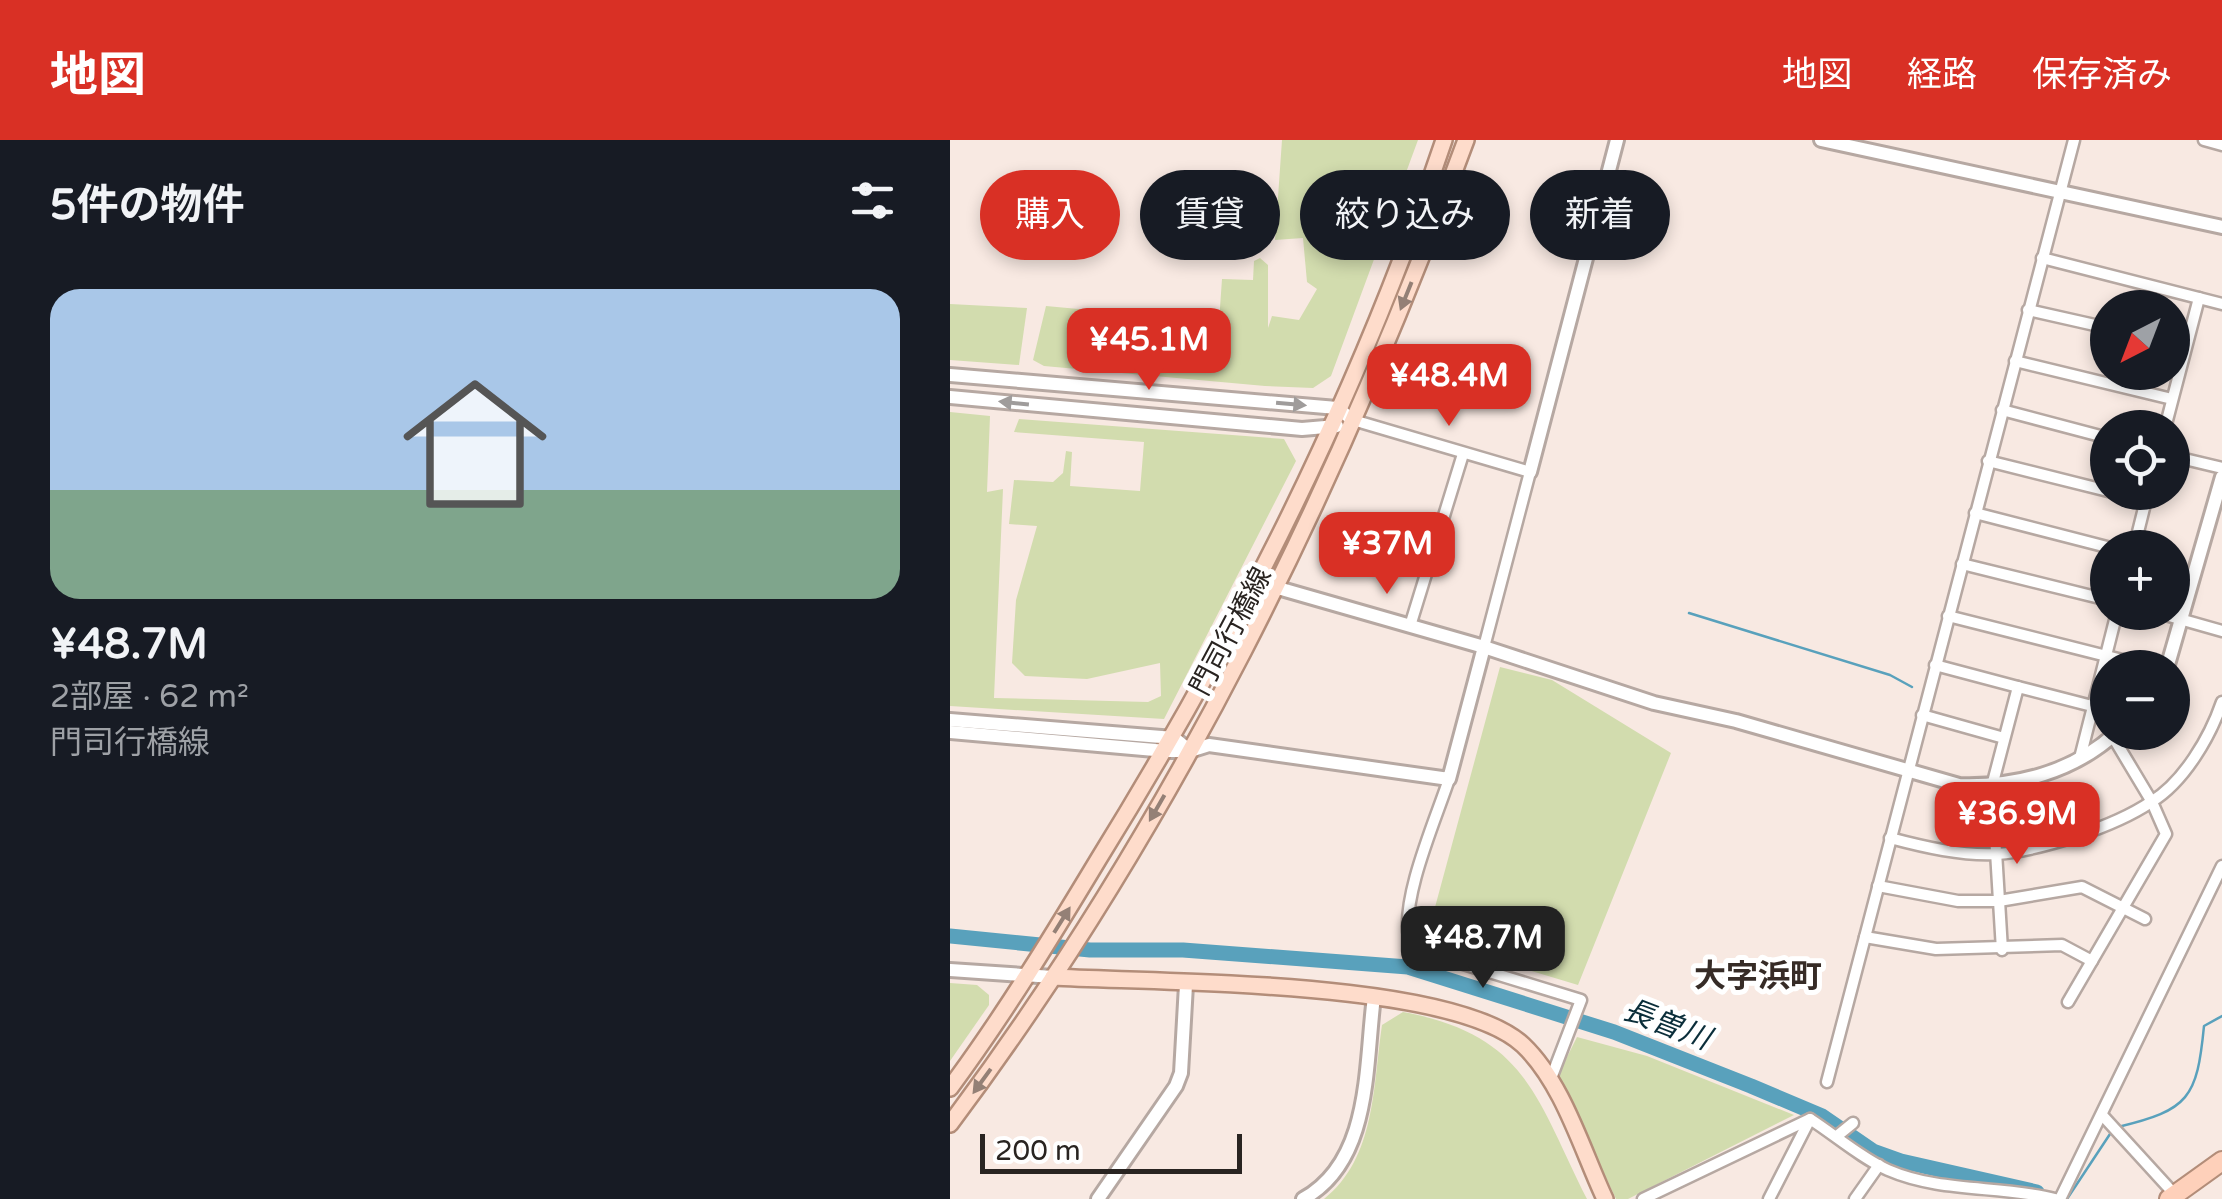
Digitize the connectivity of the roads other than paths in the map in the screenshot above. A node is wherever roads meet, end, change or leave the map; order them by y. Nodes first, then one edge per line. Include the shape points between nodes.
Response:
1 (1444, 140) edge
2 (1466, 140) edge
3 (1618, 140) edge
4 (1821, 140) edge
5 (2074, 140) edge
6 (2204, 140) edge
7 (2222, 145) edge
8 (2060, 191) junction
9 (2222, 226) edge
10 (2042, 258) junction
11 (2199, 298) junction
12 (2222, 304) edge
13 (2028, 310) junction
14 (2090, 324) edge
15 (2190, 331) edge
16 (2015, 361) junction
17 (950, 376) edge
18 (2174, 390) edge
19 (950, 397) edge
20 (2172, 399) junction
21 (1337, 408) junction
22 (2002, 410) junction
23 (2169, 410) edge
24 (1353, 420) junction
25 (1328, 429) junction
26 (2090, 433) edge
27 (1463, 454) junction
28 (2190, 460) edge
29 (1988, 462) junction
30 (2222, 468) edge
31 (1530, 472) junction
32 (2222, 477) edge
33 (2090, 487) edge
34 (1975, 513) junction
35 (2090, 543) edge
36 (1962, 564) junction
37 (1278, 588) junction
38 (2090, 596) edge
39 (2190, 597) edge
40 (1948, 616) junction
41 (2190, 622) edge
42 (1410, 626) junction
43 (2222, 631) edge
44 (1484, 647) junction
45 (2090, 650) edge
46 (1935, 665) junction
47 (2018, 687) junction
48 (2222, 702) edge
49 (2090, 705) edge
50 (1922, 714) junction
51 (2090, 715) edge
52 (950, 720) edge
53 (950, 732) edge
54 (2004, 738) junction
55 (1170, 745) junction
56 (2092, 750) edge
57 (2123, 750) edge
58 (1190, 752) junction
59 (2080, 758) junction
60 (1907, 774) junction
61 (1449, 778) junction
62 (1992, 786) junction
63 (2152, 802) junction
64 (1890, 838) junction
65 (1996, 854) junction
66 (2222, 866) edge
67 (1878, 886) junction
68 (1999, 901) junction
69 (2126, 907) junction
70 (2145, 919) dead end
71 (1864, 936) junction
72 (2002, 950) junction
73 (2092, 961) junction
74 (950, 970) edge
75 (1027, 977) junction
76 (1053, 977) junction
77 (1186, 985) junction
78 (1374, 997) junction
79 (2068, 1002) dead end
80 (1550, 1082) junction
81 (1827, 1082) dead end
82 (950, 1088) edge
83 (2102, 1116) junction
84 (1810, 1119) junction
85 (1853, 1123) dead end
86 (950, 1124) edge
87 (1839, 1134) junction
88 (2222, 1161) edge
89 (1880, 1165) junction
90 (2222, 1174) edge
91 (2035, 1194) junction
92 (2178, 1198) edge
93 (1098, 1199) edge
94 (1303, 1199) edge
95 (1605, 1199) edge
96 (1643, 1199) edge
97 (1769, 1199) edge
98 (1856, 1199) edge
99 (2021, 1199) edge
100 (2058, 1199) edge

1 - 21 main road, 門司行橋線
2 -> 24 main road, 門司行橋線
3 - 31 street
4 - 8 street
5 - 8 street
6 - 7 street
8 - 9 street
8 - 10 street
10 - 11 street
10 - 13 street
11 - 12 street
11 - 15 street
13 - 14 street
13 - 16 street
16 - 20 street
16 - 22 street
17 -> 21 street
18 - 20 street
25 -> 19 street
20 - 23 street
21 - 24 street
21 - 25 main road, 門司行橋線
22 - 26 street
22 - 29 street
24 - 25 street
24 - 27 street
24 - 37 main road, 門司行橋線
25 - 55 main road, 門司行橋線 via 1270,558
27 - 31 street
27 - 42 street
28 - 30 street
29 - 33 street
29 - 34 street
31 - 44 street
32 - 39 street
34 - 35 street
34 - 36 street
36 - 38 street
36 - 40 street
37 - 42 street
37 - 58 main road, 門司行橋線
40 - 45 street
40 - 46 street
41 - 43 street
42 - 44 street
44 - 60 street
44 - 61 street
46 - 47 street
46 - 50 street
47 - 49 street
47 - 54 street
48 - 63 street via 2193,758
50 - 54 street
50 - 60 street
51 - 59 street
52 - 55 street
53 - 55 street
54 - 62 street
55 - 58 street
75 -> 55 main road, 門司行橋線
56 - 59 street
57 - 63 street
58 - 61 street via 1210,745
58 -> 76 main road, 門司行橋線
59 - 62 street
60 - 62 street
60 - 64 street
61 - 80 street via 1416,888 1410,938 1424,952 1581,1000
62 - 65 street
63 - 65 street via 2060,840
63 - 69 street via 2166,834
64 - 65 street
64 - 67 street
65 - 68 street
66 - 83 street
67 - 68 street via 1958,902
67 - 71 street
68 - 69 street via 2082,886
68 - 72 street
69 - 70 street
69 - 73 street
71 - 72 street via 1936,950
71 - 81 street
72 - 73 street via 2062,945
73 - 79 street
74 - 75 street
75 - 76 street
75 - 82 main road, 門司行橋線
76 - 77 main road
76 -> 86 main road, 門司行橋線
77 - 78 main road
77 - 93 street via 1176,1086
78 - 80 main road via 1448,1011 1509,1034
78 - 94 street via 1354,1142 1337,1170
80 - 95 main road
83 - 92 street
83 - 100 street
84 - 87 street
84 - 96 street
84 - 97 street
85 - 87 street
87 - 89 street
88 - 92 highway
89 - 91 street via 1962,1189
89 - 98 street
90 - 92 highway
91 - 99 street
91 - 100 street

